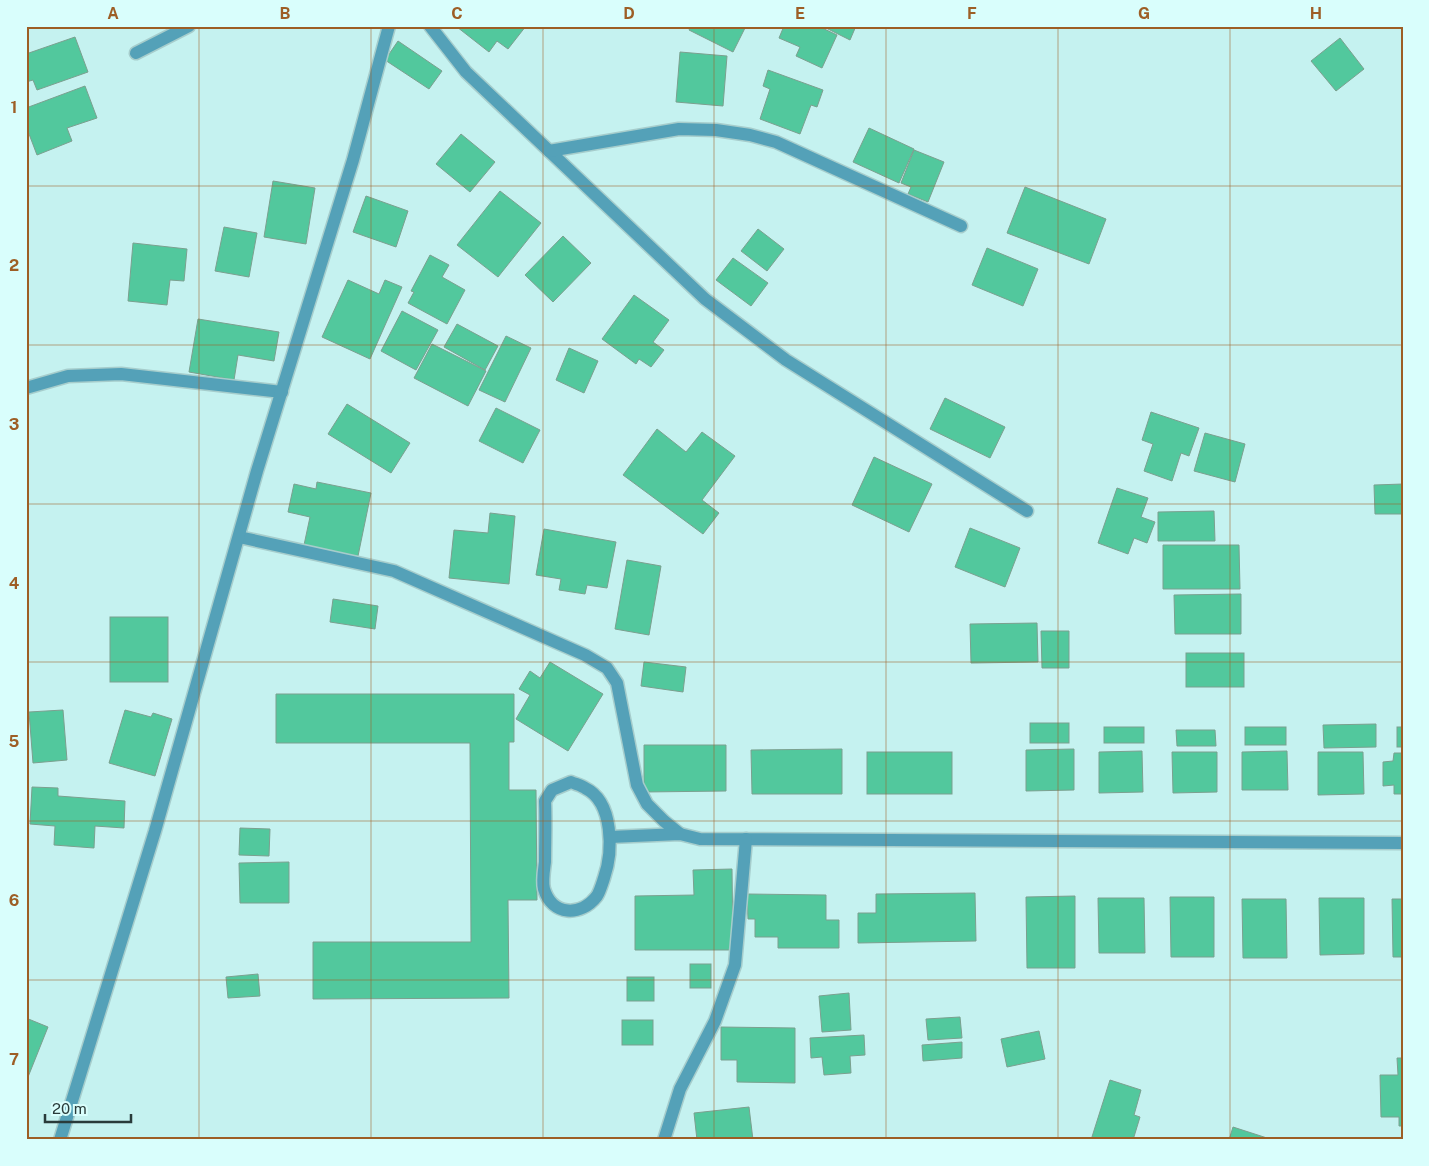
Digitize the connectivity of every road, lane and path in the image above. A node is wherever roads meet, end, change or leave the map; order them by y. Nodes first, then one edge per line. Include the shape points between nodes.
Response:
1 (189, 26) edge
2 (389, 26) edge
3 (430, 26) edge
4 (136, 53) dead end
5 (549, 151) junction
6 (961, 226) dead end
7 (26, 388) edge
8 (282, 392) junction
9 (1027, 511) dead end
10 (239, 537) junction
11 (680, 834) junction
12 (610, 837) junction
13 (746, 839) junction
14 (1403, 843) edge
15 (60, 1140) edge
16 (664, 1140) edge

1 - 4 street
2 - 8 street via 353,160
3 - 5 street via 466,72
5 - 6 street via 679,130 716,130 750,135 776,142
5 - 9 street via 705,299 778,355
7 - 8 street via 68,376 121,374
8 - 10 street
10 - 11 street via 394,571 585,655 607,668 617,683 637,784 647,804
10 - 15 street via 155,831
11 - 12 street
11 - 13 street via 700,839
12 - 12 street via 606,871 597,895 580,909 569,912 550,902 544,887 545,801 552,790 571,782 587,788 605,813
13 - 14 street
13 - 16 street via 735,966 715,1021 680,1089

